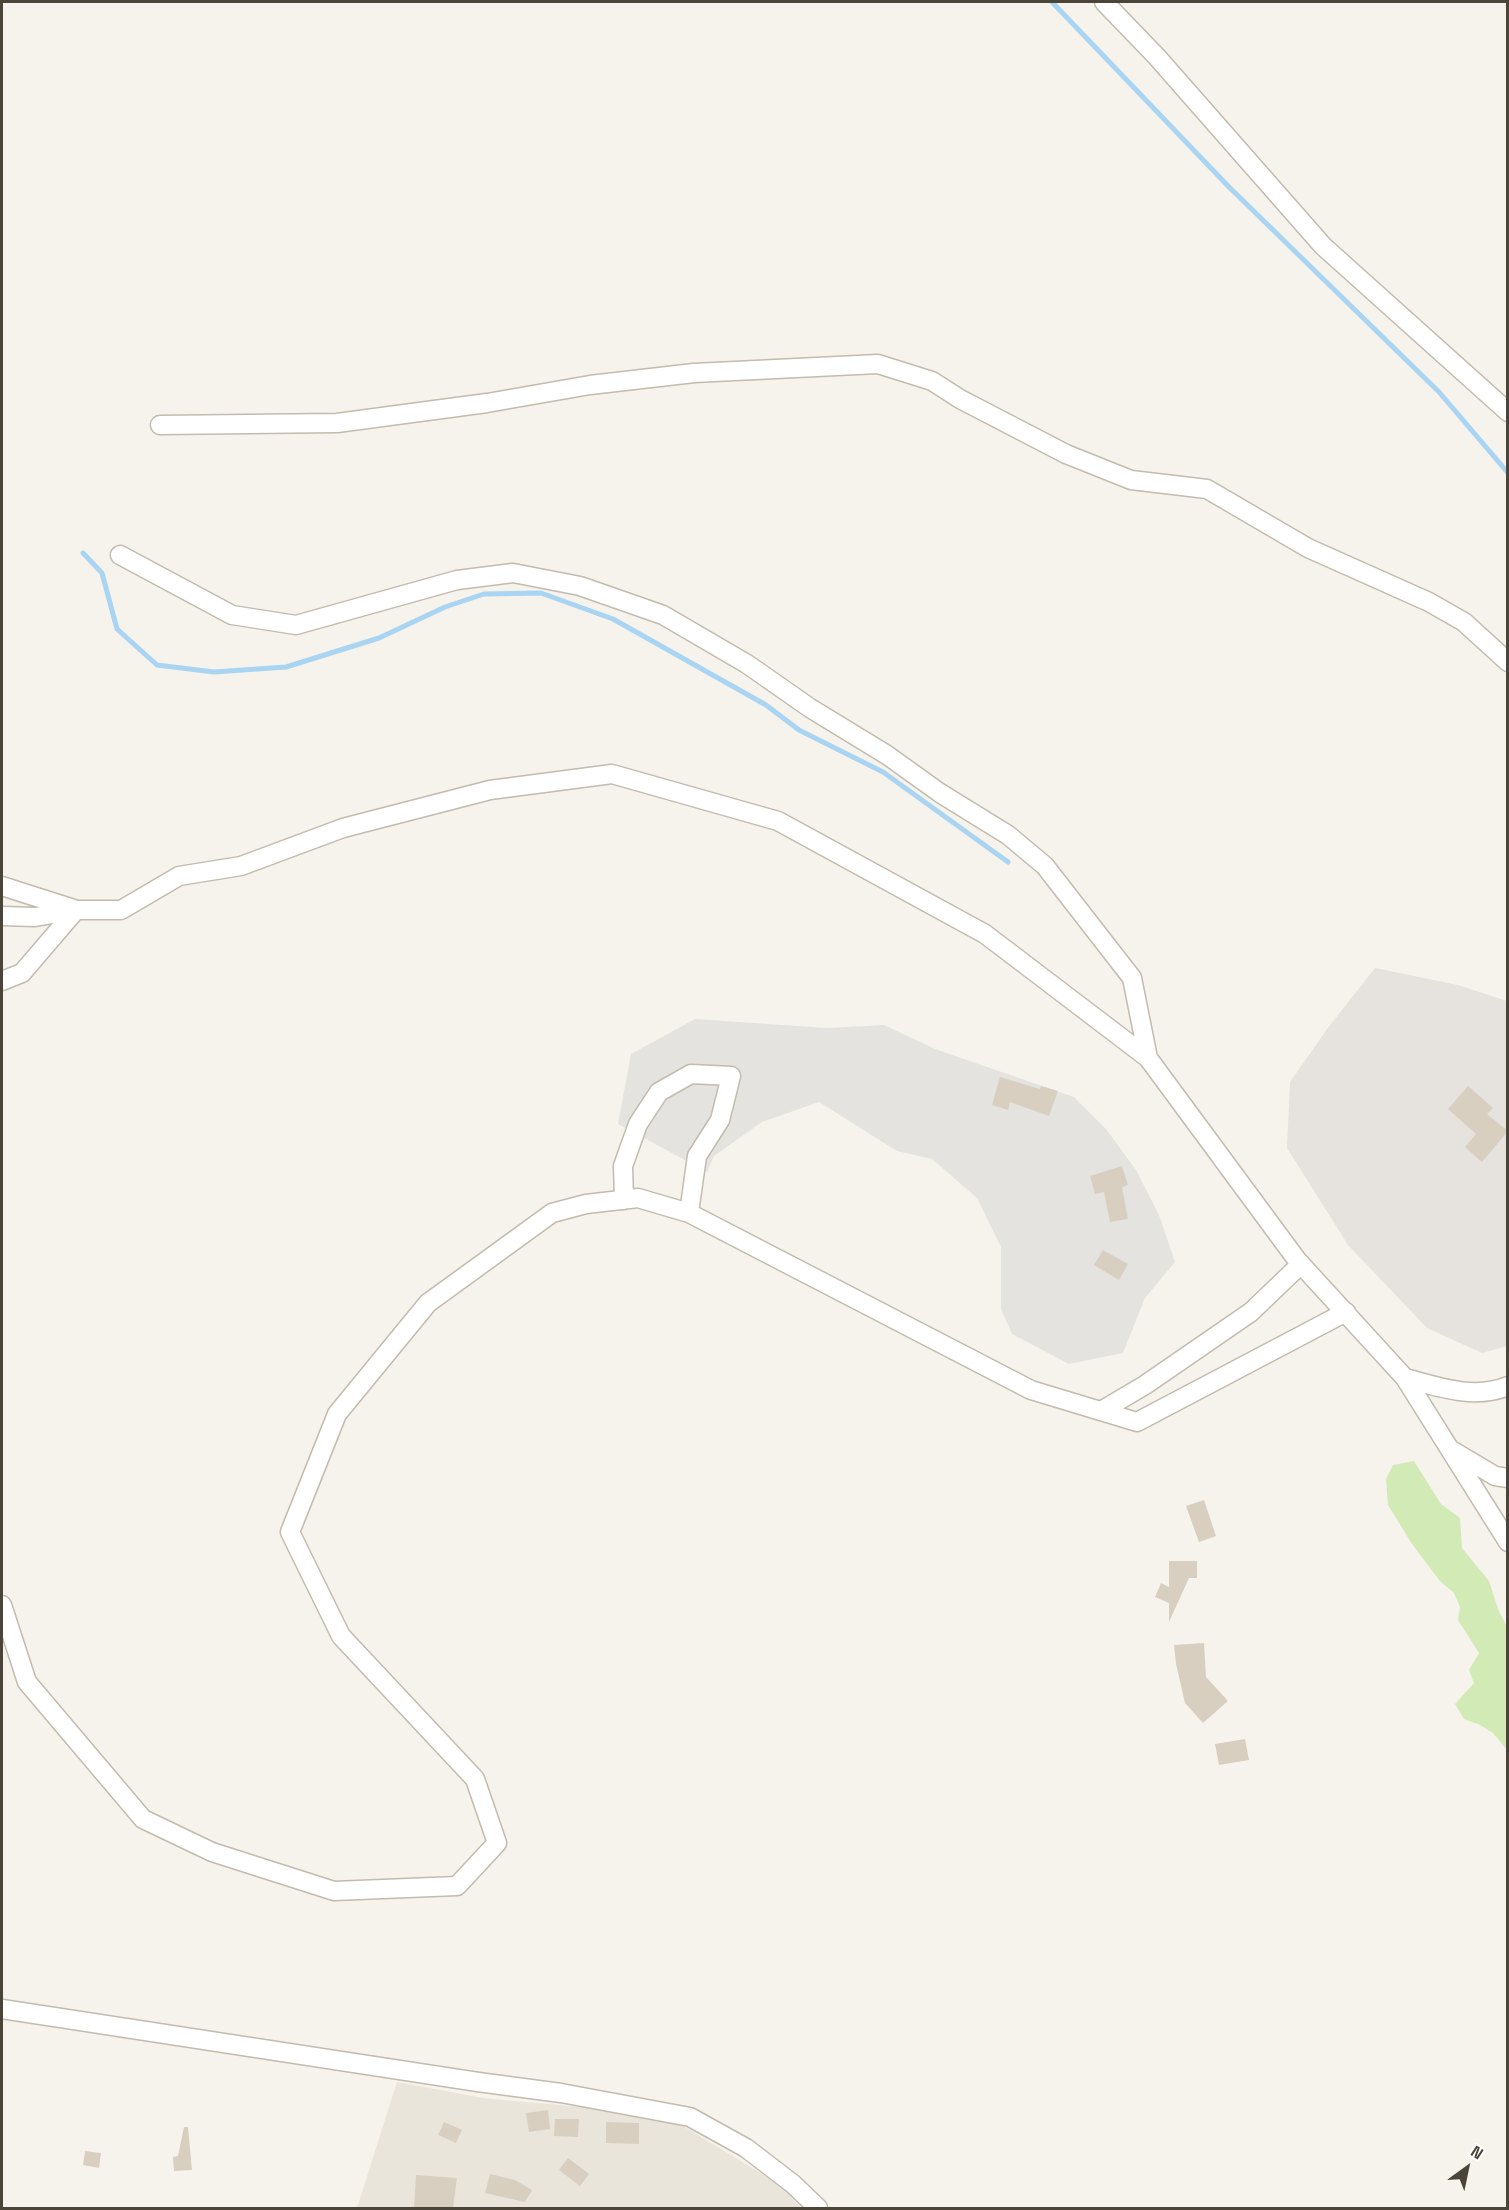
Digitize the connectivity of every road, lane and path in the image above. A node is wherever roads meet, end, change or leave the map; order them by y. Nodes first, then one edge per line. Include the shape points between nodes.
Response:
1 (1104, 2) edge
2 (1508, 412) edge
3 (160, 425) dead end
4 (120, 555) dead end
5 (1508, 662) edge
6 (2, 886) edge
7 (76, 910) junction
8 (2, 916) edge
9 (2, 981) edge
10 (1148, 1058) junction
11 (624, 1200) junction
12 (689, 1213) junction
13 (1301, 1264) junction
14 (1346, 1312) junction
15 (1405, 1378) junction
16 (1508, 1386) edge
17 (1101, 1411) junction
18 (1450, 1449) junction
19 (1508, 1478) edge
20 (1508, 1542) edge
21 (2, 1605) edge
22 (2, 2009) edge
23 (818, 2208) edge

1 - 2 street via 1323,246
3 - 5 street via 337,423 694,373 878,364 932,381 1066,454 1131,480 1207,489 1308,548 1429,602 1464,622
4 - 10 street via 232,615 296,625 458,580 513,573 580,586 663,615 887,755 1008,835 1045,866 1132,978
6 - 7 street
7 - 8 street via 35,917
7 - 9 street via 22,973
7 - 10 street via 121,910 178,876 241,866 343,828 490,790 612,774 778,821 985,934
10 - 13 street
11 - 12 street via 638,1198
11 - 12 street via 623,1166 638,1124 659,1092 692,1074 731,1076 720,1120 698,1156
11 - 21 street via 552,1213 428,1303 337,1414 290,1532 341,1636 475,1779 497,1843 457,1886 334,1891 212,1852 143,1819 27,1682
12 - 17 street via 1031,1390
13 - 14 street
13 - 17 street via 1251,1312
14 - 15 street
14 - 17 street via 1137,1422
15 - 16 street via 1463,1393
15 - 18 street
18 - 19 street via 1496,1476
18 - 20 street
22 - 23 street via 561,2093 690,2117 746,2148

